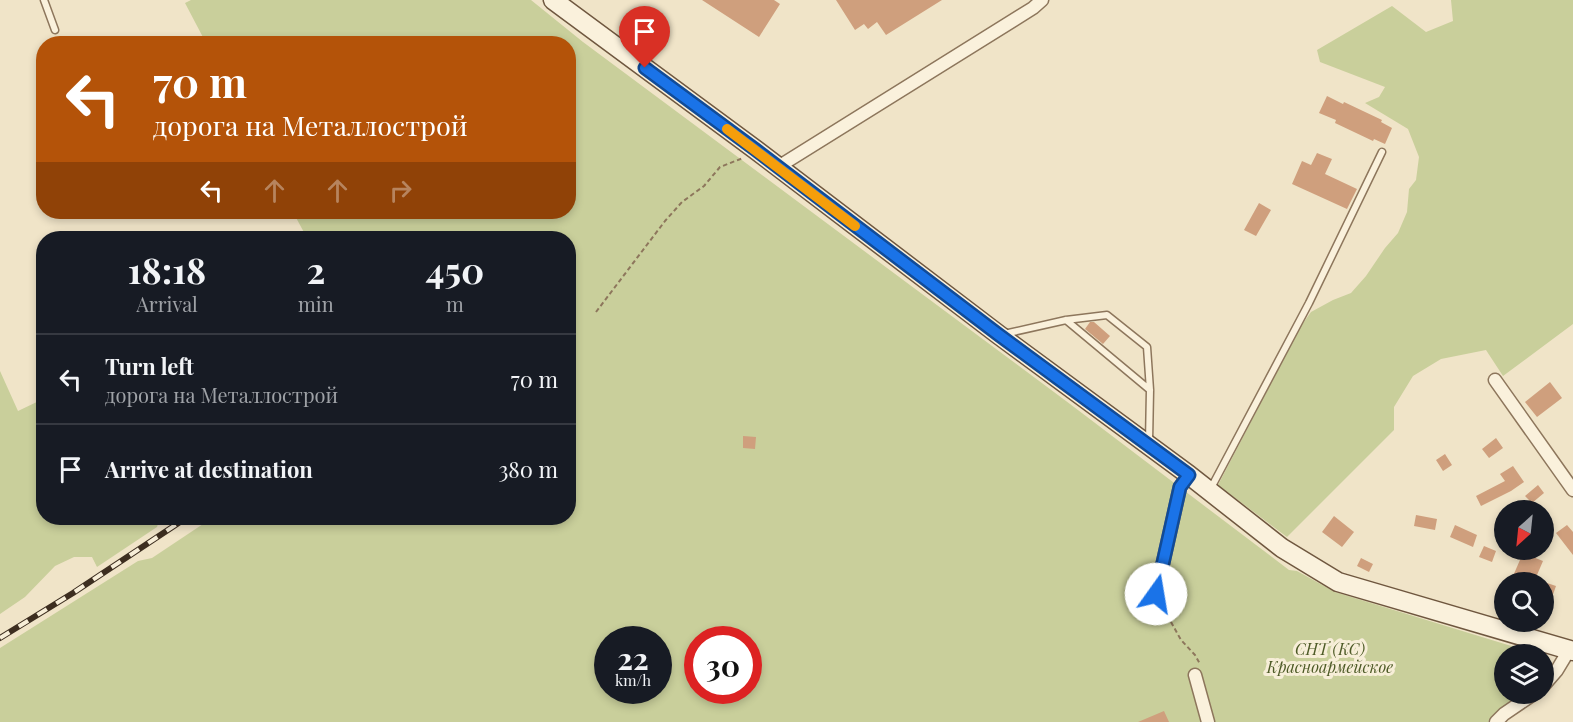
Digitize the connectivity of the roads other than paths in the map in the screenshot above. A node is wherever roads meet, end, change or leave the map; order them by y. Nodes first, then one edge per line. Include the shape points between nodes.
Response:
1 (44, 0) edge
2 (553, 0) edge
3 (1042, 0) edge
4 (55, 30) dead end
5 (1382, 152) dead end
6 (778, 168) junction
7 (1066, 320) junction
8 (999, 335) junction
9 (1495, 380) dead end
10 (1150, 390) junction
11 (1149, 446) junction
12 (1189, 475) junction
13 (1571, 481) edge
14 (1209, 492) junction
15 (1165, 614) road end
16 (1571, 650) edge
17 (1554, 673) edge
18 (1195, 675) road end
19 (1519, 704) edge
20 (1208, 722) edge
21 (1496, 722) edge

1 - 4 lane
2 - 6 street
3 - 6 street
5 - 14 lane via 1309,303
6 - 8 street
7 - 8 lane
7 - 10 lane
7 - 10 lane via 1107,315 1147,347
8 - 11 street
9 - 13 street
10 - 11 lane
11 - 12 street
12 - 14 street
12 - 15 street via 1180,487 1156,594
14 - 16 street via 1282,548 1338,582
16 - 17 street
18 - 20 street
19 - 21 street

